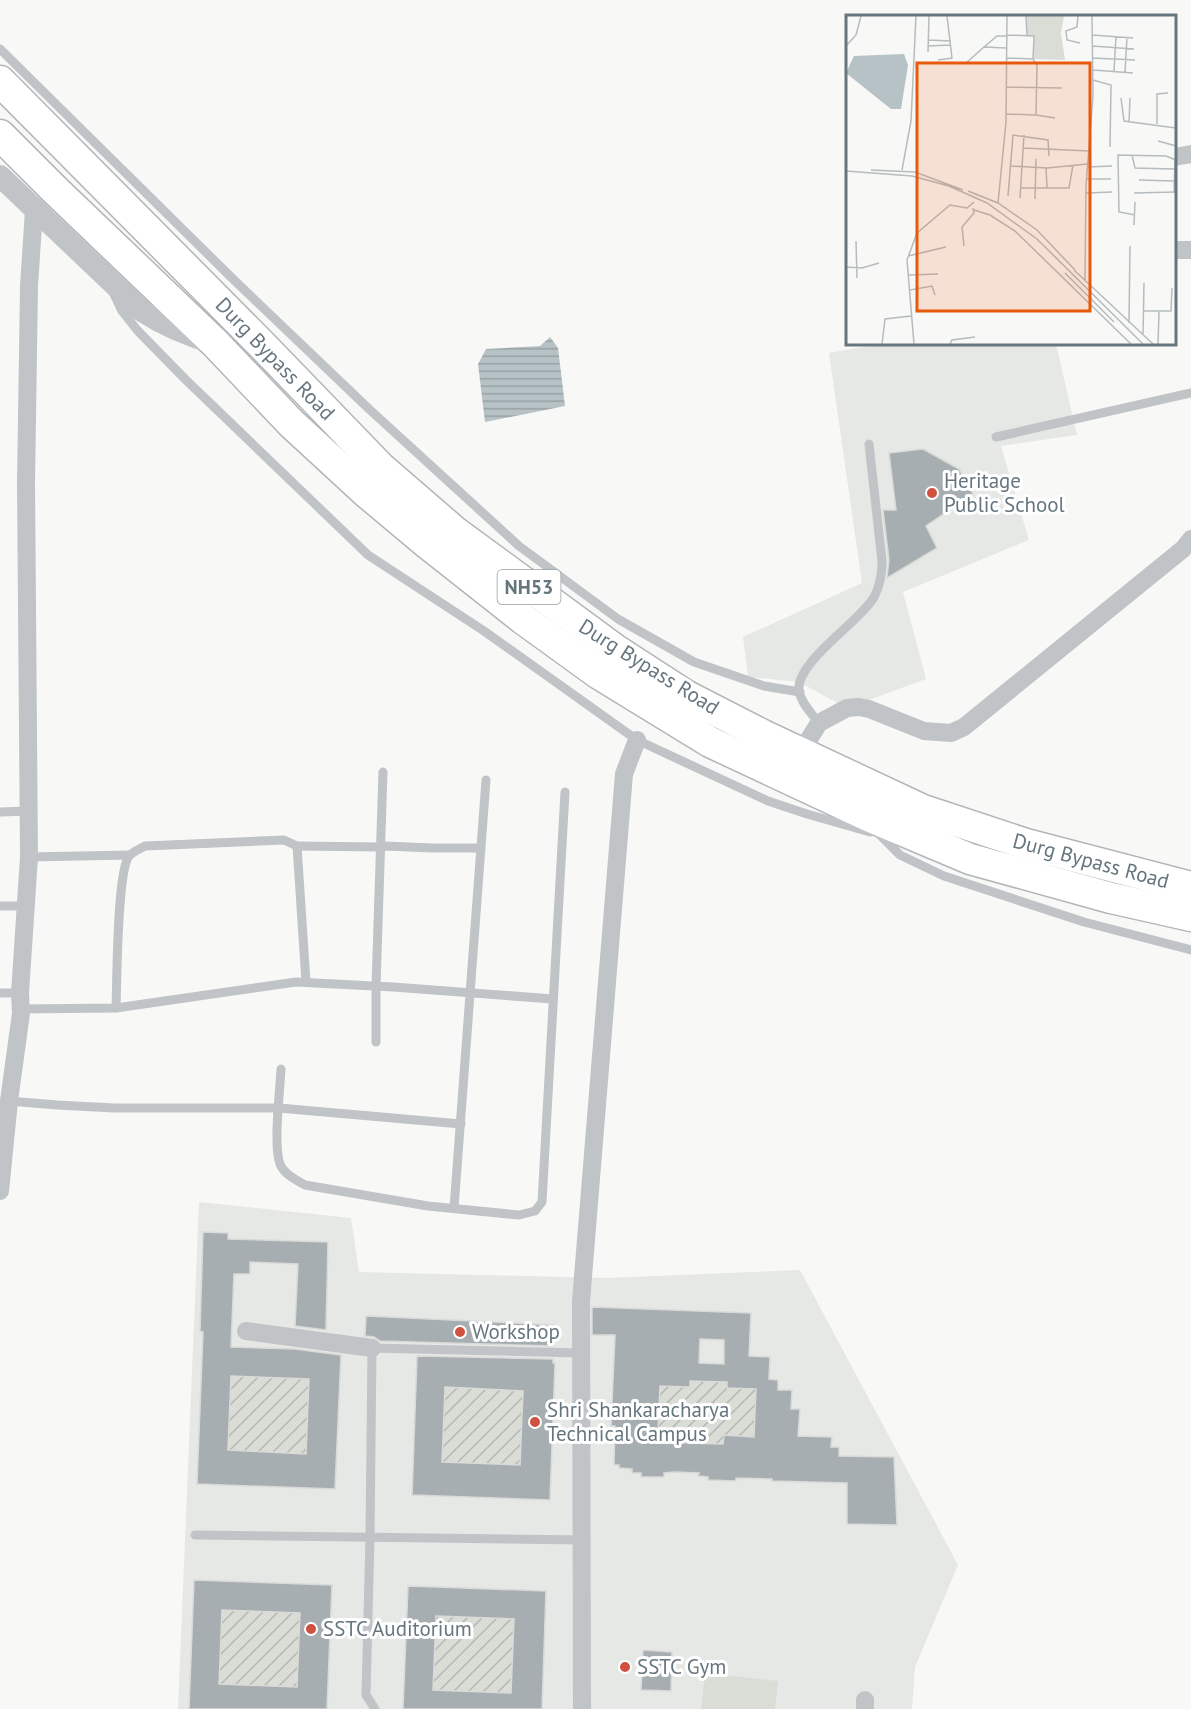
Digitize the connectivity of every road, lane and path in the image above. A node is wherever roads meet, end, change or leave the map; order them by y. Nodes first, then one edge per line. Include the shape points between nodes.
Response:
1 (0, 49) edge
2 (0, 81) edge
3 (0, 135) edge
4 (1191, 154) edge
5 (1176, 157) edge
6 (0, 176) edge
7 (34, 210) junction
8 (108, 279) junction
9 (215, 343) junction
10 (1191, 393) edge
11 (996, 436) dead end
12 (869, 444) dead end
13 (1191, 539) edge
14 (800, 692) junction
15 (819, 723) junction
16 (637, 740) junction
17 (801, 752) junction
18 (383, 772) dead end
19 (486, 780) dead end
20 (565, 792) dead end
21 (29, 811) junction
22 (0, 812) edge
23 (873, 825) junction
24 (297, 846) junction
25 (380, 847) junction
26 (481, 848) junction
27 (130, 855) junction
28 (29, 857) junction
29 (1191, 887) edge
30 (0, 906) edge
31 (25, 906) junction
32 (1191, 916) edge
33 (1191, 950) edge
34 (306, 982) junction
35 (376, 986) junction
36 (0, 993) edge
37 (471, 993) junction
38 (553, 999) junction
39 (21, 1001) junction
40 (116, 1008) junction
41 (376, 1042) dead end
42 (281, 1069) dead end
43 (9, 1101) junction
44 (279, 1108) junction
45 (461, 1124) junction
46 (0, 1191) edge
47 (454, 1208) junction
48 (246, 1331) dead end
49 (372, 1348) junction
50 (581, 1353) junction
51 (195, 1535) dead end
52 (370, 1536) junction
53 (582, 1539) junction
54 (375, 1709) edge
55 (582, 1709) edge

1 - 14 lane via 276,320 519,546 618,619 694,662 764,686
2 - 17 highway, Durg Bypass Road / NH53 via 380,467 454,531 616,650 687,696
3 - 9 highway, Durg Bypass Road / NH53
4 - 5 street
6 - 7 street
7 - 8 street
7 - 21 street via 26,483
8 - 9 street via 160,324
8 - 16 lane via 122,311 138,331 368,555 484,631
9 - 23 highway, Durg Bypass Road / NH53 via 291,423 367,493 523,620 599,674 710,742
10 - 11 lane
12 - 14 lane via 882,577 873,600 804,673 799,682
13 - 15 street via 951,733 924,731 859,707 847,708
14 - 15 lane
15 - 17 street
16 - 23 lane via 768,801 807,814
16 - 50 street via 624,774 581,1301
17 - 29 highway, Durg Bypass Road / NH53 via 923,810 1026,844
18 - 25 lane
19 - 26 lane
20 - 38 lane
21 - 22 lane
21 - 28 street
23 - 32 highway, Durg Bypass Road / NH53 via 970,858
23 - 33 lane via 900,855 944,876
24 - 25 lane
24 - 27 lane via 284,840 145,846
24 - 34 lane
25 - 26 lane
25 - 35 lane
26 - 37 lane
27 - 28 lane
27 - 40 lane via 124,867 121,896
28 - 31 street
30 - 31 lane
31 - 39 street
34 - 35 lane
34 - 40 lane
35 - 37 lane
35 - 41 lane
36 - 39 lane
37 - 38 lane
37 - 45 lane
38 - 47 lane via 542,1202 535,1211 519,1215
39 - 40 lane
39 - 43 street
42 - 44 lane
43 - 44 lane via 114,1108
43 - 46 street
44 - 45 lane
44 - 47 lane via 280,1165 290,1177 305,1185
45 - 47 lane
48 - 49 street
49 - 50 lane
49 - 52 lane
50 - 53 street
51 - 52 lane
52 - 53 lane
52 - 54 lane via 366,1695
53 - 55 street

